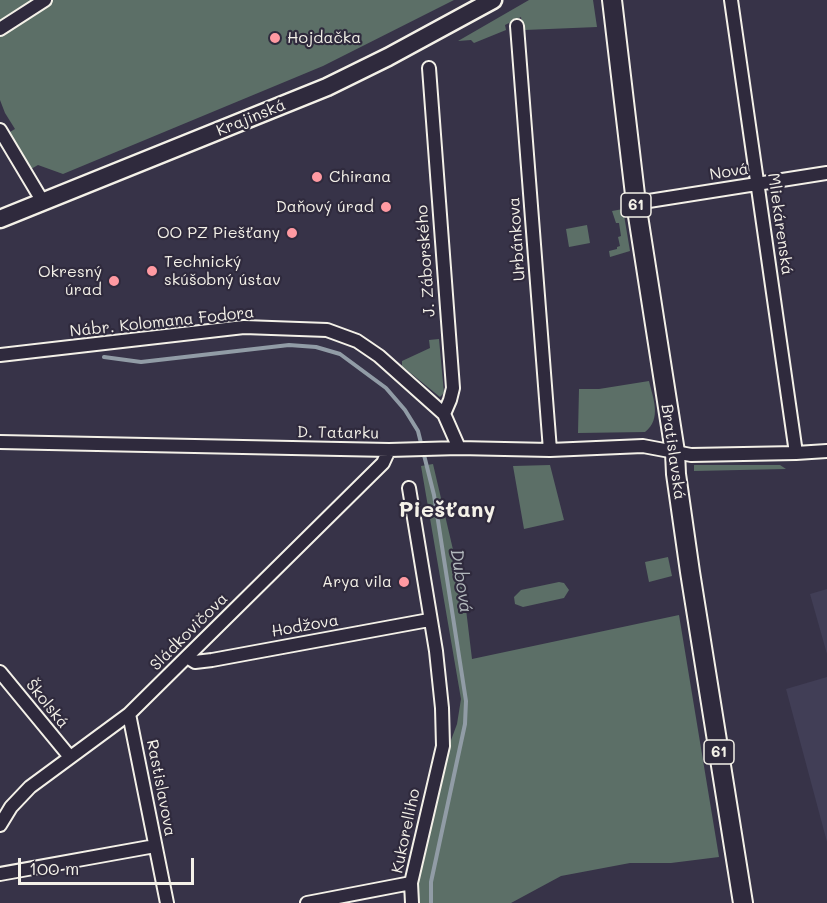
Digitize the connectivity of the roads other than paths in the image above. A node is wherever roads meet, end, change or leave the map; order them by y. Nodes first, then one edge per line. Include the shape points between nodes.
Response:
1 (45, 0) edge
2 (493, 0) edge
3 (731, 0) edge
4 (612, 1) edge
5 (517, 26) dead end
6 (0, 29) edge
7 (429, 68) dead end
8 (0, 130) edge
9 (827, 173) edge
10 (758, 184) junction
11 (43, 202) junction
12 (636, 202) junction
13 (0, 219) edge
14 (0, 355) edge
15 (444, 414) junction
16 (0, 442) edge
17 (459, 448) junction
18 (395, 450) junction
19 (550, 450) junction
20 (827, 451) edge
21 (675, 452) junction
22 (796, 453) junction
23 (409, 488) dead end
24 (429, 620) junction
25 (187, 657) junction
26 (0, 672) edge
27 (129, 714) junction
28 (70, 757) junction
29 (0, 825) edge
30 (155, 846) junction
31 (0, 874) edge
32 (411, 883) junction
33 (167, 903) edge
34 (307, 903) edge
35 (412, 903) edge
36 (743, 903) edge

1 - 6 street
2 - 11 main road, Krajinská via 327,87
3 - 10 street, Mliekárenská
4 - 12 main road, Bratislavská / 61
5 - 19 street, Urbánkova
7 - 15 street, J. Záborského via 453,388
8 - 11 street
9 - 10 street, Nová
10 - 12 street, Nová
10 - 22 street, Mliekárenská
11 - 13 main road, Krajinská
12 - 21 main road, Bratislavská / 61
14 - 15 street, Nábr. Kolomana Fodora via 244,327 327,330 357,341 379,356
15 - 17 street
16 - 18 street, D. Tatarku
17 - 18 street, D. Tatarku
17 - 19 street, D. Tatarku
18 - 25 street, Sládkovičova
19 - 21 street, D. Tatarku via 643,446
20 - 22 street, D. Tatarku
21 - 22 street, D. Tatarku
21 - 36 main road, Bratislavská / 61 via 690,572
23 - 24 street
24 - 25 street, Hodžova via 212,660 195,662
24 - 32 street, Kukorelliho via 436,651 443,746
25 - 27 street, Sládkovičova
26 - 28 street, Školská
27 - 28 street, Sládkovičova
27 - 30 street, Rastislavova
28 - 29 street, Sládkovičova via 30,787
30 - 31 street
30 - 33 street, Rastislavova
32 - 34 street
32 - 35 street, Kukorelliho

